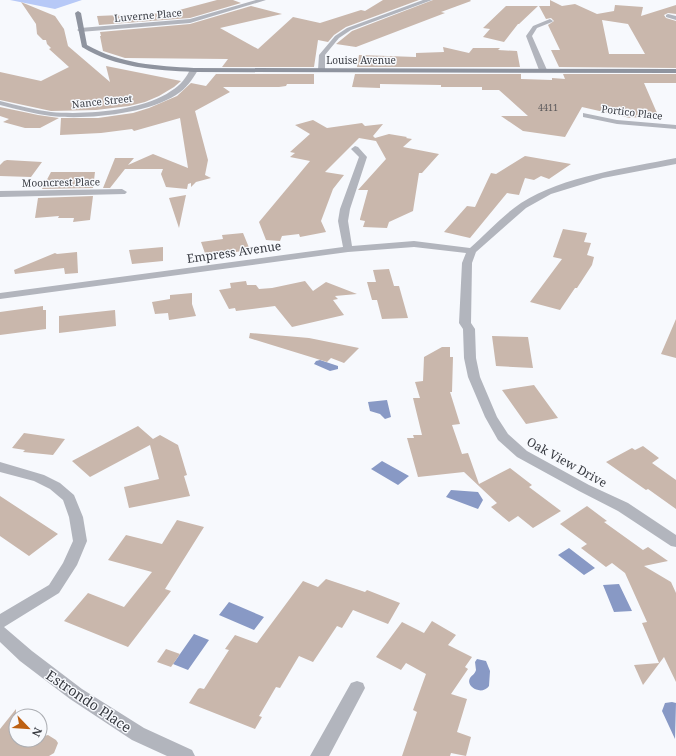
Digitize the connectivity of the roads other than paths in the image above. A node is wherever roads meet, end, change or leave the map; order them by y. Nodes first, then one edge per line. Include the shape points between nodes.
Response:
1 (263, 0) edge
2 (429, 0) edge
3 (78, 14) dead end
4 (668, 16) dead end
5 (676, 18) edge
6 (550, 21) dead end
7 (80, 30) junction
8 (194, 70) junction
9 (322, 70) junction
10 (543, 70) junction
11 (676, 71) edge
12 (0, 103) edge
13 (586, 115) dead end
14 (676, 127) edge
15 (355, 149) dead end
16 (676, 160) edge
17 (122, 192) dead end
18 (0, 194) edge
19 (348, 249) junction
20 (472, 250) junction
21 (0, 296) edge
22 (0, 467) edge
23 (676, 542) edge
24 (0, 622) edge
25 (0, 632) edge
26 (357, 688) dead end
27 (186, 756) edge
28 (319, 756) edge

1 - 7 street, Luverne Place via 190,21
2 - 9 street via 349,29 337,37 322,55
3 - 7 street, Louise Avenue
4 - 5 street
6 - 10 street via 532,29 529,36
7 - 8 street, Louise Avenue via 84,46 95,54 154,67
8 - 9 street, Louise Avenue
8 - 12 street, Nance Street via 184,86 162,99 136,108 82,115 52,114
9 - 10 street, Louise Avenue
10 - 11 street, Louise Avenue
13 - 14 street, Portico Place via 622,123
15 - 19 street via 362,157 343,221
16 - 20 street via 601,176 548,192 523,206
17 - 18 street, Mooncrest Place
19 - 20 street, Empress Avenue via 414,244
19 - 21 street, Empress Avenue
20 - 23 street, Oak View Drive via 466,263 465,323 469,330 470,358 474,377 503,438 522,454 623,507
22 - 24 street via 39,478 55,486 69,498 76,517 80,541 70,565 54,589
25 - 27 street, Estrondo Place via 26,656 76,694 138,734
26 - 28 street

